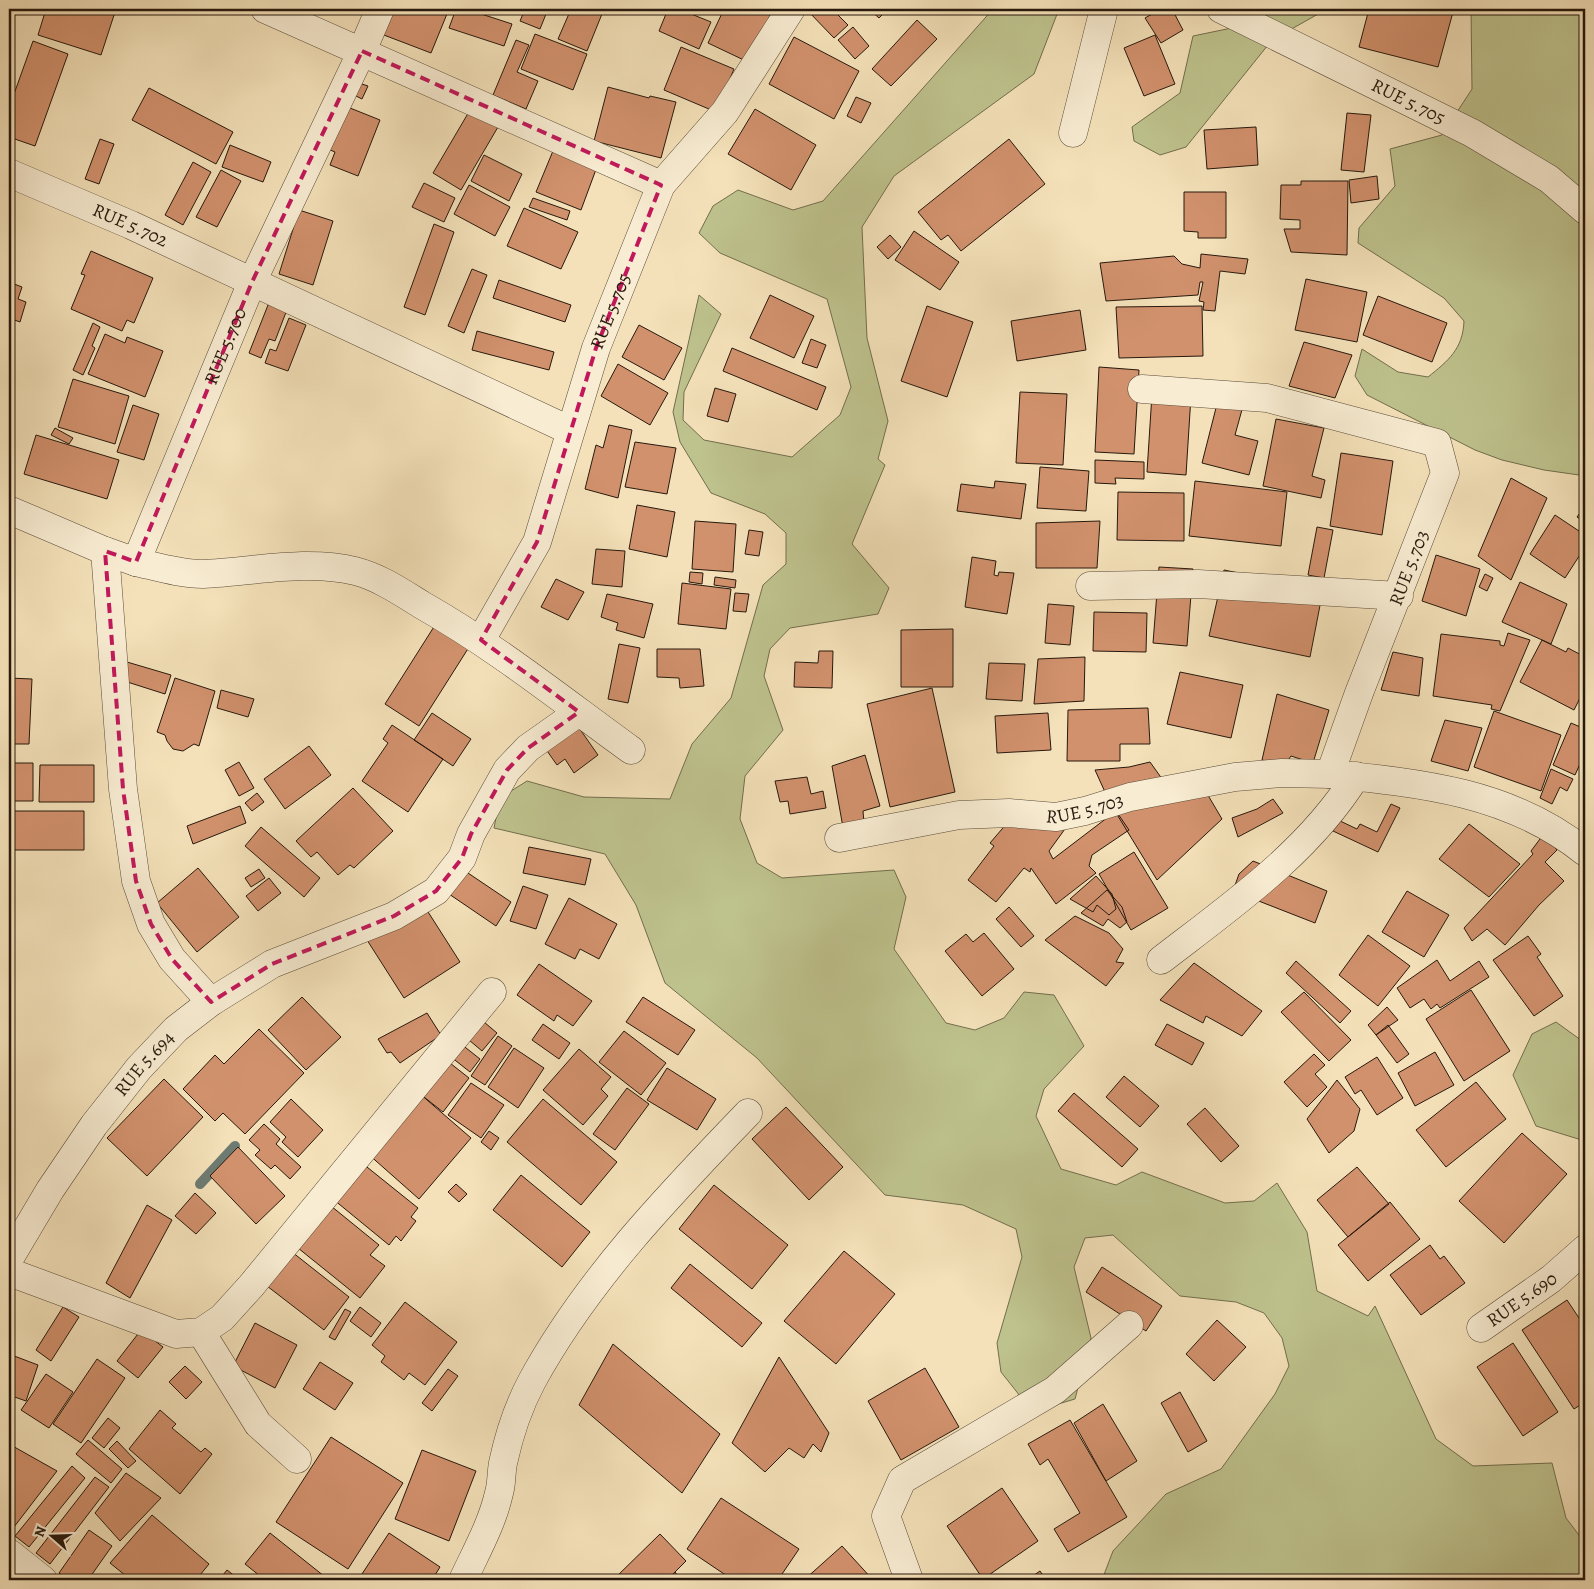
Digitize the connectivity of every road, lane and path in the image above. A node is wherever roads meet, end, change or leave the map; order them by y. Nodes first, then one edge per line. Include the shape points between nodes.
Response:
1 (265, 9) edge
2 (380, 9) edge
3 (791, 9) edge
4 (1104, 9) edge
5 (1221, 9) edge
6 (362, 51) junction
7 (1073, 133) dead end
8 (9, 173) edge
9 (661, 185) junction
10 (1585, 210) edge
11 (252, 282) junction
12 (1142, 389) dead end
13 (569, 430) junction
14 (9, 510) edge
15 (105, 551) junction
16 (136, 562) junction
17 (1090, 586) dead end
18 (1398, 596) junction
19 (481, 640) junction
20 (579, 712) junction
21 (631, 750) dead end
22 (1343, 775) junction
23 (839, 838) dead end
24 (1585, 852) edge
25 (1162, 960) dead end
26 (492, 992) dead end
27 (211, 1002) junction
28 (748, 1113) dead end
29 (1585, 1249) edge
30 (9, 1259) edge
31 (9, 1272) edge
32 (1129, 1325) dead end
33 (1481, 1328) dead end
34 (201, 1332) junction
35 (297, 1459) dead end
36 (9, 1554) edge
37 (43, 1580) edge
38 (462, 1580) edge
39 (909, 1580) edge

1 - 6 street
2 - 6 street, RUE 5.700
3 - 9 street, RUE 5.705 via 725,112
4 - 7 street
5 - 10 street, RUE 5.705 via 1472,132 1549,179
6 - 9 street
6 - 11 street, RUE 5.700
8 - 11 street, RUE 5.702
9 - 13 street, RUE 5.705 via 596,348
11 - 13 street, RUE 5.702
11 - 16 street, RUE 5.700
12 - 18 street, RUE 5.703 via 1267,398 1437,443 1445,473
13 - 19 street, RUE 5.705 via 537,542
14 - 15 street
15 - 16 street
15 - 27 street via 123,789 136,881 151,924 172,959
16 - 19 street via 202,574 320,566 355,571 385,583
17 - 18 street via 1198,584
18 - 22 street, RUE 5.703 via 1359,693
19 - 20 street
20 - 21 street
20 - 27 street, RUE 5.694 via 528,748 507,770 471,834 462,858 436,891 394,916 272,964
22 - 23 street, RUE 5.703 via 1282,773 1235,777 1130,797 1056,817 1009,812 959,814
22 - 24 street, RUE 5.703 via 1407,781 1477,796 1544,825
22 - 25 street via 1340,803 1295,851
26 - 34 street via 251,1286 222,1318
27 - 30 street, RUE 5.694 via 176,1029 133,1075 50,1190
28 - 38 street via 687,1176 621,1252 573,1317 532,1382 510,1432 500,1493
29 - 33 street, RUE 5.690 via 1551,1279
31 - 34 street via 176,1334
32 - 39 street via 1055,1390 902,1480 886,1516
34 - 35 street via 258,1424
36 - 37 street

